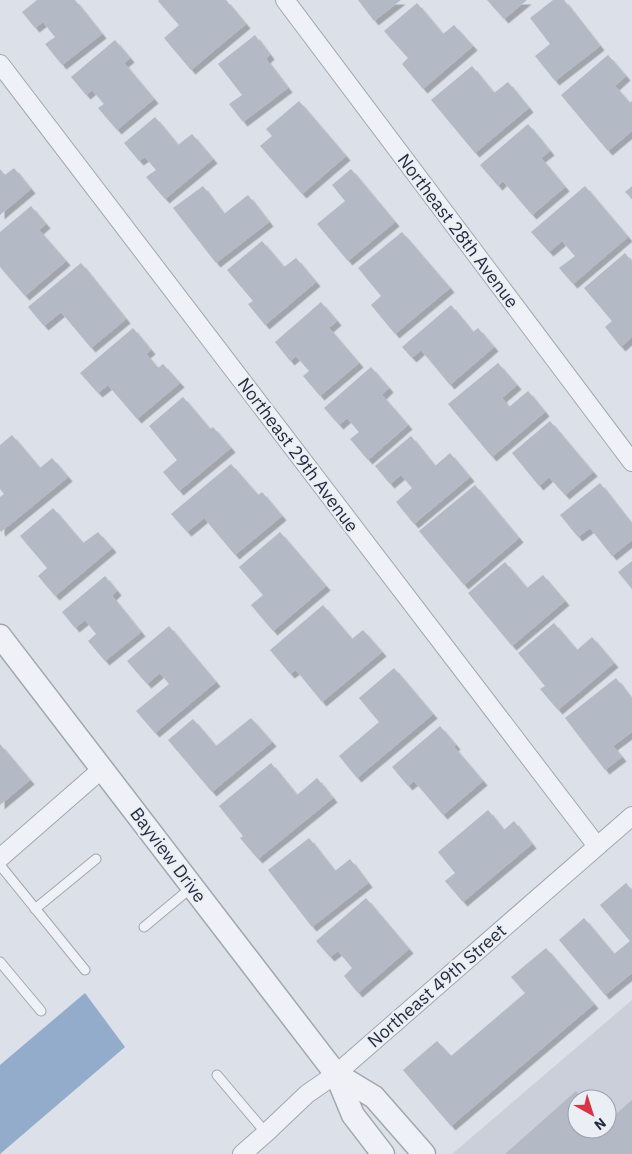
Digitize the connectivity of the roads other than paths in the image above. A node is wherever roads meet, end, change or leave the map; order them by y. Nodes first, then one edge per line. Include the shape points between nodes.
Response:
1 (285, 0) edge
2 (0, 64) edge
3 (632, 462) edge
4 (0, 636) edge
5 (102, 769) junction
6 (632, 816) edge
7 (597, 846) junction
8 (0, 858) edge
9 (96, 859) dead end
10 (0, 865) edge
11 (192, 887) junction
12 (35, 909) junction
13 (144, 928) dead end
14 (0, 962) edge
15 (85, 970) dead end
16 (41, 1011) dead end
17 (336, 1074) junction
18 (217, 1075) dead end
19 (266, 1134) junction
20 (242, 1154) edge
21 (384, 1154) edge
22 (424, 1154) edge

1 - 3 street, Northeast 28th Avenue
2 - 7 street, Northeast 29th Avenue
4 - 5 street, Bayview Drive
5 - 8 street
5 - 11 street, Bayview Drive
6 - 7 street, Northeast 49th Street
7 - 17 street, Northeast 49th Street
9 - 12 lane
10 - 12 lane
11 - 13 lane
11 - 17 street, Bayview Drive
12 - 15 lane
14 - 16 lane
17 - 19 street, Northeast 49th Street via 307,1094
17 - 21 street, Bayview Drive via 354,1115
17 - 22 street, Bayview Drive via 374,1098
18 - 19 lane
19 - 20 street, Northeast 49th Street

